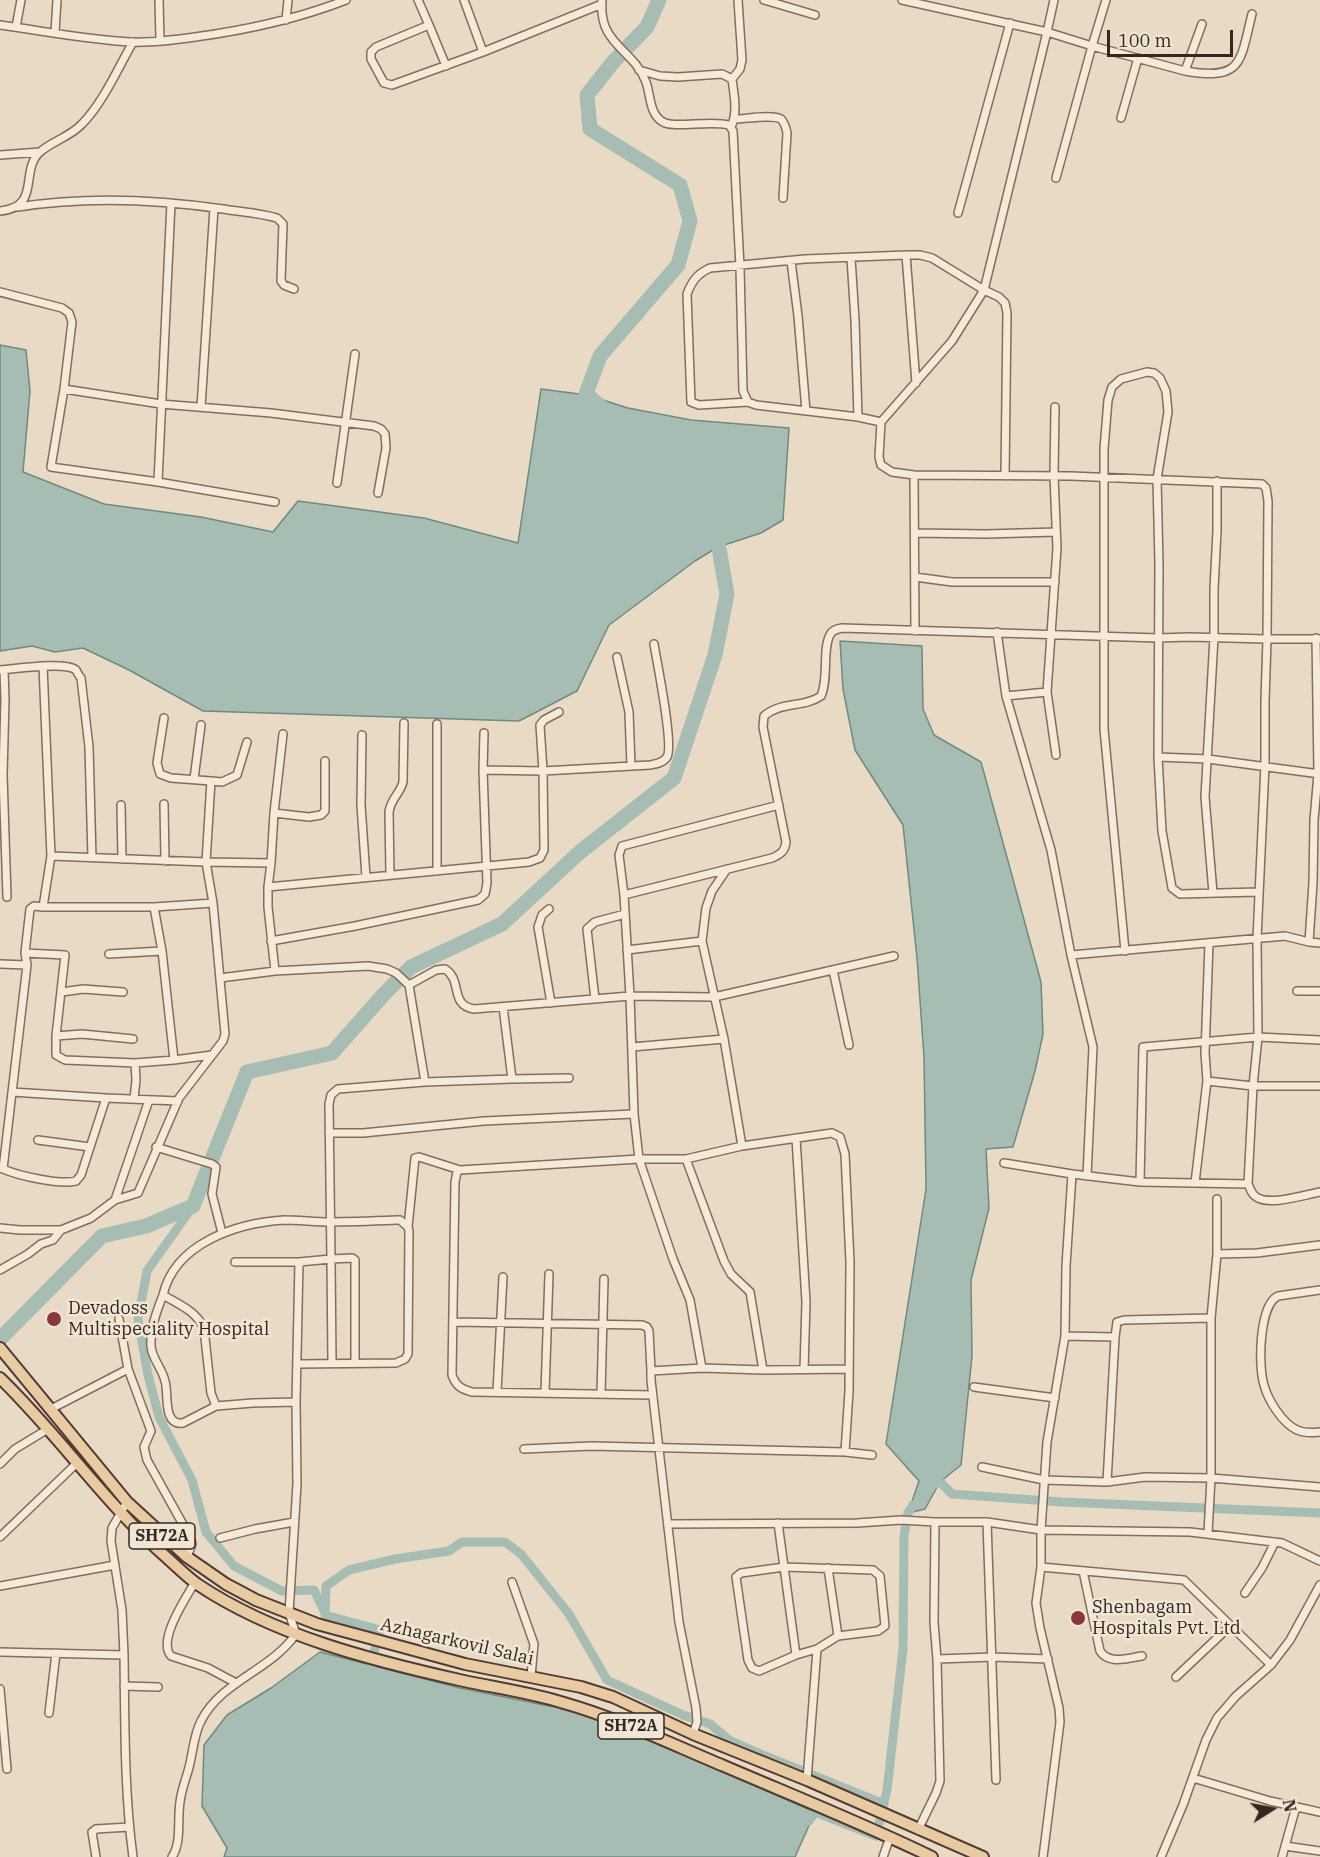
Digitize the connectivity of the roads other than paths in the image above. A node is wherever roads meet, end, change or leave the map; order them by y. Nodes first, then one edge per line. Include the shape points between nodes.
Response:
1 (21, 0) edge
2 (57, 0) edge
3 (159, 0) edge
4 (288, 0) edge
5 (346, 0) edge
6 (418, 0) edge
7 (464, 0) edge
8 (738, 0) edge
9 (764, 0) edge
10 (902, 0) edge
11 (1054, 0) edge
12 (1106, 0) edge
13 (602, 2) edge
14 (1252, 14) dead end
15 (815, 15) dead end
16 (286, 20) junction
17 (1010, 24) junction
18 (1202, 24) dead end
19 (0, 25) edge
20 (429, 25) junction
21 (16, 27) junction
22 (55, 32) junction
23 (1047, 32) junction
24 (160, 41) junction
25 (133, 42) junction
26 (1092, 46) junction
27 (483, 52) junction
28 (1138, 58) junction
29 (446, 66) junction
30 (639, 70) junction
31 (1185, 71) junction
32 (732, 80) junction
33 (1121, 118) dead end
34 (735, 119) junction
35 (731, 127) junction
36 (40, 152) junction
37 (0, 155) edge
38 (1056, 178) dead end
39 (783, 198) dead end
40 (171, 203) junction
41 (18, 207) junction
42 (214, 208) junction
43 (0, 211) edge
44 (958, 213) dead end
45 (906, 255) junction
46 (851, 258) junction
47 (791, 261) junction
48 (740, 267) junction
49 (294, 289) dead end
50 (984, 290) junction
51 (0, 292) edge
52 (355, 354) dead end
53 (916, 383) junction
54 (64, 389) junction
55 (748, 402) junction
56 (161, 404) junction
57 (201, 407) junction
58 (1055, 407) dead end
59 (806, 411) junction
60 (858, 417) junction
61 (881, 422) junction
62 (346, 423) junction
63 (914, 475) junction
64 (1005, 476) junction
65 (1054, 476) junction
66 (1103, 477) junction
67 (1157, 479) junction
68 (1217, 481) junction
69 (158, 482) junction
70 (337, 483) dead end
71 (378, 493) dead end
72 (275, 502) dead end
73 (1056, 532) junction
74 (915, 533) junction
75 (915, 577) junction
76 (1054, 582) junction
77 (915, 631) junction
78 (997, 632) junction
79 (1052, 634) junction
80 (1105, 635) junction
81 (1214, 637) junction
82 (1158, 638) junction
83 (1318, 638) edge
84 (1267, 639) junction
85 (654, 644) dead end
86 (618, 657) dead end
87 (43, 666) junction
88 (2, 670) edge
89 (1047, 692) junction
90 (1006, 696) junction
91 (559, 712) dead end
92 (164, 718) dead end
93 (404, 723) dead end
94 (437, 724) dead end
95 (201, 725) dead end
96 (484, 733) dead end
97 (283, 734) dead end
98 (362, 735) dead end
99 (247, 742) dead end
100 (1056, 755) dead end
101 (1158, 757) junction
102 (1208, 759) junction
103 (325, 761) dead end
104 (1265, 765) junction
105 (631, 766) junction
106 (483, 770) junction
107 (543, 771) junction
108 (1319, 774) edge
109 (194, 779) junction
110 (211, 781) junction
111 (164, 804) dead end
112 (121, 805) dead end
113 (779, 805) junction
114 (274, 813) junction
115 (51, 856) junction
116 (92, 858) junction
117 (122, 859) junction
118 (165, 861) junction
119 (206, 862) junction
120 (271, 863) junction
121 (486, 866) junction
122 (728, 869) junction
123 (437, 871) junction
124 (390, 875) junction
125 (366, 877) junction
126 (268, 886) junction
127 (1258, 892) junction
128 (1213, 893) junction
129 (624, 894) junction
130 (7, 897) dead end
131 (213, 903) junction
132 (43, 907) junction
133 (154, 907) junction
134 (549, 909) dead end
135 (625, 914) junction
136 (1257, 939) junction
137 (271, 941) junction
138 (702, 941) junction
139 (1309, 942) junction
140 (1320, 942) edge
141 (1209, 944) junction
142 (627, 950) junction
143 (162, 951) junction
144 (1125, 951) junction
145 (25, 953) junction
146 (109, 954) dead end
147 (1071, 955) junction
148 (894, 956) dead end
149 (0, 964) edge
150 (27, 965) junction
151 (833, 970) junction
152 (275, 971) junction
153 (220, 978) junction
154 (407, 984) junction
155 (1296, 991) dead end
156 (1320, 991) edge
157 (62, 992) junction
158 (123, 992) dead end
159 (630, 996) junction
160 (714, 997) junction
161 (595, 999) junction
162 (551, 1003) junction
163 (503, 1007) junction
164 (56, 1036) junction
165 (1258, 1037) junction
166 (134, 1039) dead end
167 (724, 1039) junction
168 (1320, 1040) edge
169 (1206, 1041) junction
170 (849, 1045) dead end
171 (632, 1047) junction
172 (213, 1055) junction
173 (174, 1060) junction
174 (135, 1063) junction
175 (569, 1078) dead end
176 (512, 1079) junction
177 (1207, 1081) junction
178 (425, 1082) junction
179 (1252, 1086) junction
180 (1320, 1086) edge
181 (12, 1092) junction
182 (106, 1098) junction
183 (134, 1099) junction
184 (149, 1100) junction
185 (178, 1101) junction
186 (634, 1114) junction
187 (329, 1133) junction
188 (796, 1138) junction
189 (38, 1140) dead end
190 (742, 1146) junction
191 (90, 1147) junction
192 (156, 1147) junction
193 (686, 1159) junction
194 (639, 1160) junction
195 (1004, 1163) dead end
196 (2, 1168) edge
197 (460, 1170) junction
198 (1072, 1174) junction
199 (1087, 1176) junction
200 (1140, 1182) junction
201 (1195, 1183) junction
202 (1248, 1184) junction
203 (1320, 1192) edge
204 (1217, 1199) dead end
205 (116, 1200) junction
206 (330, 1222) junction
207 (408, 1227) junction
208 (0, 1228) edge
209 (61, 1230) junction
210 (222, 1233) junction
211 (1320, 1245) edge
212 (1217, 1254) junction
213 (331, 1259) junction
214 (234, 1262) dead end
215 (299, 1262) junction
216 (0, 1270) edge
217 (549, 1274) dead end
218 (503, 1277) dead end
219 (604, 1279) dead end
220 (1320, 1290) edge
221 (163, 1295) junction
222 (1211, 1318) junction
223 (119, 1319) dead end
224 (453, 1322) junction
225 (502, 1323) junction
226 (547, 1324) junction
227 (604, 1325) junction
228 (1065, 1336) junction
229 (1115, 1337) junction
230 (0, 1348) edge
231 (355, 1362) junction
232 (332, 1363) junction
233 (298, 1364) junction
234 (702, 1368) junction
235 (128, 1369) junction
236 (849, 1369) junction
237 (763, 1370) junction
238 (804, 1370) junction
239 (651, 1371) junction
240 (0, 1378) edge
241 (974, 1387) dead end
242 (497, 1392) junction
243 (545, 1393) junction
244 (601, 1394) junction
245 (652, 1395) junction
246 (1054, 1398) junction
247 (296, 1402) junction
248 (216, 1406) junction
249 (51, 1409) junction
250 (48, 1429) junction
251 (1320, 1432) edge
252 (658, 1447) junction
253 (524, 1449) dead end
254 (845, 1452) junction
255 (872, 1455) dead end
256 (76, 1463) junction
257 (0, 1464) edge
258 (982, 1467) dead end
259 (1211, 1478) junction
260 (1044, 1480) junction
261 (1107, 1482) junction
262 (1320, 1487) edge
263 (127, 1502) junction
264 (120, 1513) junction
265 (294, 1522) junction
266 (935, 1522) junction
267 (987, 1522) junction
268 (778, 1523) junction
269 (668, 1524) junction
270 (1041, 1530) junction
271 (1208, 1533) junction
272 (0, 1537) edge
273 (220, 1539) dead end
274 (1275, 1542) junction
275 (187, 1557) junction
276 (1320, 1561) edge
277 (115, 1565) junction
278 (1041, 1567) junction
279 (784, 1568) junction
280 (828, 1568) junction
281 (1083, 1571) junction
282 (195, 1582) junction
283 (512, 1582) dead end
284 (1320, 1585) edge
285 (0, 1586) edge
286 (1245, 1593) dead end
287 (289, 1613) junction
288 (1230, 1626) junction
289 (296, 1634) junction
290 (838, 1636) junction
291 (817, 1649) junction
292 (0, 1653) edge
293 (56, 1653) junction
294 (124, 1655) junction
295 (796, 1655) junction
296 (1142, 1656) dead end
297 (993, 1657) junction
298 (937, 1659) junction
299 (1048, 1659) junction
300 (1271, 1665) junction
301 (531, 1676) junction
302 (1176, 1677) dead end
303 (236, 1683) junction
304 (124, 1686) junction
305 (158, 1687) dead end
306 (0, 1689) edge
307 (1, 1710) edge
308 (49, 1713) dead end
309 (693, 1734) junction
310 (7, 1770) dead end
311 (807, 1778) junction
312 (1193, 1778) junction
313 (996, 1780) dead end
314 (1296, 1807) junction
315 (1320, 1812) edge
316 (129, 1827) junction
317 (918, 1830) junction
318 (886, 1835) junction
319 (1285, 1846) junction
320 (1320, 1851) edge
321 (96, 1857) edge
322 (133, 1857) edge
323 (172, 1857) edge
324 (882, 1857) edge
325 (932, 1857) edge
326 (983, 1857) edge
327 (1043, 1857) edge
328 (1161, 1857) edge
329 (1282, 1857) edge

1 - 21 street
2 - 22 street
3 - 24 street
4 - 16 street
5 - 16 street
6 - 20 street
7 - 27 street
8 - 32 street via 742,60
9 - 15 street
10 - 17 street
11 - 23 street
12 - 26 street
13 - 27 street
13 - 30 street via 606,31
14 - 31 street via 1241,59 1235,66 1210,76
16 - 24 street
17 - 23 street
17 - 44 street
18 - 31 street
19 - 21 street
20 - 29 street
20 - 29 street via 376,47 371,59 381,81 387,85
21 - 22 street
22 - 25 street
23 - 26 street
23 - 50 street
24 - 25 street
25 - 36 street via 82,125
26 - 28 street
26 - 38 street
27 - 29 street
28 - 31 street
28 - 33 street
30 - 32 street via 678,77 722,74
30 - 35 street via 660,120 671,124 720,122
32 - 34 street
34 - 35 street
34 - 39 street via 772,117 780,118 784,124 787,133
35 - 48 street
36 - 37 street
36 - 41 street via 24,201
40 - 41 street via 91,199
40 - 42 street
40 - 56 street
41 - 43 street
42 - 49 street via 280,220 281,281
42 - 57 street
45 - 46 street
45 - 50 street via 932,258
45 - 53 street
46 - 47 street
46 - 60 street
47 - 48 street
47 - 59 street
48 - 55 street via 743,391
48 - 55 street via 710,268 693,280 687,294 689,392 691,402 699,405
50 - 53 street via 952,342
50 - 64 street via 999,297 1007,312
51 - 54 street via 69,313 72,335
52 - 62 street
53 - 61 street
54 - 56 street
54 - 69 street via 51,467
55 - 59 street
56 - 57 street
56 - 69 street
57 - 62 street
58 - 65 street
59 - 60 street
60 - 61 street
61 - 63 street via 881,465 892,472
62 - 70 street
62 - 71 street via 374,426 385,434
63 - 64 street
63 - 74 street
64 - 65 street
65 - 66 street
65 - 73 street
66 - 67 street
66 - 67 street via 1112,387 1120,379 1147,372 1160,378 1168,412
66 - 80 street
67 - 68 street
67 - 82 street
68 - 81 street
68 - 84 street via 1256,482 1266,488
69 - 72 street
73 - 74 street
73 - 76 street
74 - 75 street
75 - 76 street via 952,582
75 - 77 street
76 - 79 street
77 - 78 street
77 - 113 street via 834,630 828,643 821,696 783,705 764,716
78 - 79 street
78 - 90 street
79 - 80 street
79 - 89 street
80 - 82 street
80 - 144 street via 1104,729
81 - 82 street
81 - 84 street
81 - 102 street
82 - 101 street
83 - 84 street
83 - 108 street
84 - 104 street
85 - 105 street via 669,750 661,763
86 - 105 street via 629,712
87 - 88 street
87 - 115 street
87 - 116 street via 77,671 83,685
88 - 130 street
89 - 90 street
89 - 100 street
90 - 147 street via 1051,850
91 - 107 street via 540,725
92 - 109 street via 157,769 164,777
93 - 124 street via 403,782 389,812
94 - 123 street
95 - 109 street
96 - 106 street
97 - 114 street
98 - 125 street
99 - 110 street via 237,775 222,782
101 - 102 street
101 - 128 street via 1169,883 1180,894
102 - 104 street
102 - 128 street via 1204,797
103 - 114 street via 326,804 321,815
104 - 108 street
104 - 127 street
105 - 107 street
106 - 107 street
106 - 121 street
107 - 121 street via 544,850 540,858
108 - 139 street
109 - 110 street
110 - 119 street
111 - 118 street
112 - 117 street
113 - 122 street via 785,849 772,858
113 - 129 street via 622,846 619,855
114 - 120 street
115 - 116 street
115 - 132 street
116 - 117 street
117 - 118 street
118 - 119 street
119 - 120 street
119 - 131 street
120 - 126 street
121 - 123 street
121 - 137 street via 487,883 478,900
122 - 129 street
122 - 138 street via 712,891
123 - 124 street
124 - 125 street
125 - 126 street
126 - 137 street
127 - 128 street
127 - 136 street
129 - 135 street
131 - 133 street
131 - 153 street
132 - 133 street
132 - 145 street via 30,909
133 - 143 street
134 - 162 street via 538,927
135 - 142 street
135 - 161 street via 595,922 587,929
136 - 139 street via 1286,936
136 - 141 street
136 - 165 street
137 - 152 street
138 - 142 street
138 - 160 street
139 - 140 street
141 - 144 street
141 - 169 street
142 - 159 street
143 - 146 street
143 - 173 street
144 - 147 street
145 - 150 street
145 - 157 street via 65,955
147 - 199 street via 1093,1047
148 - 151 street
149 - 150 street
150 - 181 street
151 - 160 street
151 - 170 street
152 - 153 street
152 - 154 street via 368,966 387,969
153 - 172 street via 225,1034
154 - 163 street via 445,969 450,972 465,1008
154 - 178 street
155 - 156 street
157 - 158 street
157 - 164 street
159 - 160 street
159 - 161 street
159 - 171 street
160 - 167 street
161 - 162 street
162 - 163 street
163 - 176 street
164 - 166 street
164 - 174 street via 56,1055 64,1060
165 - 168 street
165 - 169 street
165 - 179 street
167 - 171 street
167 - 190 street
169 - 177 street
169 - 200 street via 1143,1047
171 - 186 street
172 - 173 street
172 - 185 street
173 - 174 street
174 - 183 street
175 - 176 street
176 - 178 street
177 - 179 street
177 - 201 street
178 - 187 street via 334,1091 329,1104
179 - 180 street
179 - 202 street
181 - 182 street
181 - 196 street
182 - 183 street
182 - 191 street
183 - 184 street
184 - 185 street
184 - 205 street
185 - 192 street
186 - 187 street
186 - 194 street
187 - 206 street
188 - 190 street
188 - 236 street via 832,1133 844,1145 850,1262
188 - 238 street via 806,1302
189 - 191 street
190 - 193 street
191 - 196 street via 81,1175 71,1182 21,1175
192 - 205 street via 138,1192
192 - 210 street via 216,1167 212,1194
193 - 194 street
193 - 237 street via 724,1261 750,1292
194 - 197 street
194 - 234 street via 690,1300
195 - 198 street
197 - 207 street via 416,1158
197 - 224 street via 455,1182
198 - 199 street
198 - 228 street
199 - 200 street
200 - 201 street
201 - 202 street
202 - 203 street via 1252,1194 1262,1200
204 - 212 street
205 - 209 street via 91,1218
206 - 207 street via 400,1220
206 - 210 street via 284,1220
206 - 213 street
207 - 231 street via 408,1354 396,1363
208 - 209 street
209 - 216 street via 53,1240
210 - 221 street via 181,1261
211 - 212 street
212 - 222 street
213 - 215 street
213 - 231 street via 355,1260
213 - 232 street
214 - 215 street
215 - 233 street
217 - 226 street
218 - 225 street
219 - 227 street
220 - 251 street via 1278,1296 1268,1304 1261,1361 1263,1384 1288,1425 1307,1433
221 - 248 street via 201,1321
221 - 248 street via 150,1343 166,1382 169,1414 178,1424
222 - 229 street via 1124,1320 1117,1322
222 - 259 street
223 - 235 street
224 - 225 street
224 - 242 street via 455,1383 462,1390
225 - 226 street
225 - 242 street
226 - 227 street
226 - 243 street
227 - 239 street via 647,1327
227 - 244 street
228 - 229 street
228 - 246 street
229 - 261 street
230 - 249 main road, Azhagarkovil Salai / SH72A
231 - 232 street
232 - 233 street
233 - 247 street
234 - 237 street
234 - 239 street
235 - 249 street
235 - 275 street via 151,1431 144,1447 147,1460 192,1540
236 - 238 street
236 - 254 street
237 - 238 street
239 - 245 street
240 - 250 main road, Azhagarkovil Salai / SH72A
241 - 246 street
242 - 243 street
243 - 244 street
244 - 245 street
245 - 252 street
246 - 260 street
247 - 248 street
247 - 265 street
249 - 263 main road, Azhagarkovil Salai / SH72A
250 - 256 main road, Azhagarkovil Salai / SH72A
250 - 257 street via 15,1449
252 - 253 street
252 - 254 street
252 - 269 street
254 - 255 street
256 - 264 main road, Azhagarkovil Salai / SH72A
256 - 272 street
258 - 260 street
259 - 261 street via 1145,1477
259 - 262 street
259 - 271 street
260 - 261 street
260 - 270 street
263 - 264 street
263 - 275 main road, Azhagarkovil Salai / SH72A
264 - 277 street via 112,1528
264 - 282 main road, Azhagarkovil Salai / SH72A
265 - 273 street
265 - 287 street
266 - 267 street
266 - 268 street
266 - 298 street
267 - 270 street
267 - 297 street
268 - 269 street
268 - 279 street
269 - 309 street via 679,1622 696,1708
270 - 271 street
270 - 278 street
271 - 274 street
274 - 276 street
274 - 286 street
275 - 287 main road, Azhagarkovil Salai / SH72A via 226,1584
277 - 285 street
277 - 294 street via 123,1610
278 - 281 street
278 - 299 street via 1036,1603
279 - 280 street
279 - 295 street
279 - 295 street via 737,1575 738,1594 752,1668 759,1671
280 - 290 street
280 - 290 street via 873,1570 879,1576 885,1626 878,1631
281 - 288 street via 1179,1578
281 - 296 street via 1103,1656 1116,1660
282 - 289 main road, Azhagarkovil Salai / SH72A via 260,1619
282 - 303 street via 175,1618 167,1652
283 - 301 street via 534,1644
284 - 300 street via 1295,1632
287 - 289 street
287 - 301 main road, Azhagarkovil Salai / SH72A via 465,1664
288 - 300 street
288 - 302 street
289 - 303 street via 271,1660
289 - 318 main road, Azhagarkovil Salai / SH72A via 416,1670 563,1702 630,1725
290 - 291 street
291 - 295 street
291 - 311 street
292 - 293 street
293 - 294 street
293 - 308 street
294 - 304 street
297 - 298 street
297 - 299 street
297 - 313 street
298 - 317 street via 940,1781
299 - 327 street via 1060,1722
300 - 312 street via 1217,1718
301 - 309 main road, Azhagarkovil Salai / SH72A via 613,1697
303 - 323 street via 213,1703 200,1722 180,1803 177,1849
304 - 305 street
304 - 316 street
306 - 307 street
307 - 310 street
309 - 311 main road, Azhagarkovil Salai / SH72A
311 - 317 main road, Azhagarkovil Salai / SH72A
312 - 314 street
312 - 328 street
314 - 315 street
314 - 319 street
316 - 321 street via 92,1832
316 - 322 street
317 - 326 main road, Azhagarkovil Salai / SH72A
318 - 324 street
318 - 325 main road, Azhagarkovil Salai / SH72A
319 - 320 street
319 - 329 street

